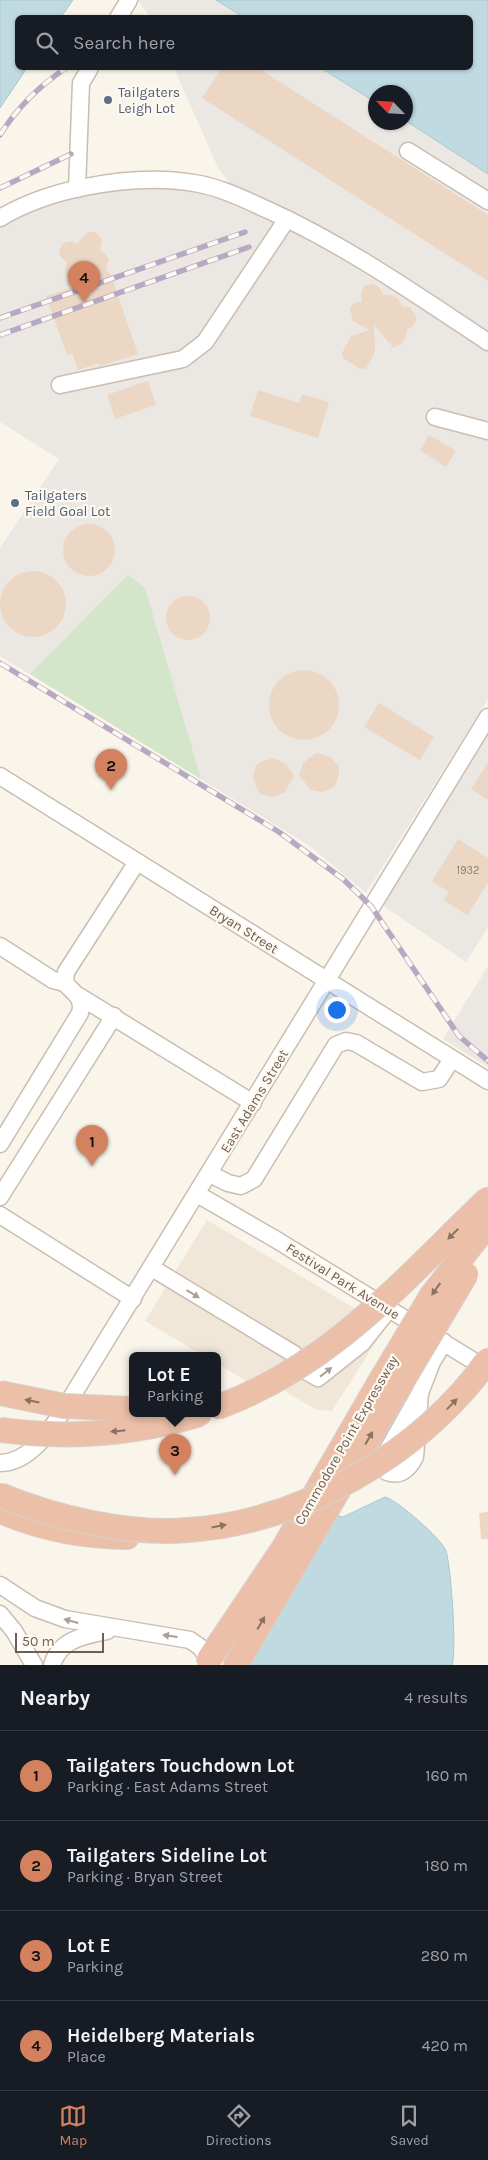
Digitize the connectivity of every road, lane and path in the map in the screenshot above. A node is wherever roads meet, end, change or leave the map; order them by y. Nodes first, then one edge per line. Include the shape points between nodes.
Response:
1 (128, 0) edge
2 (120, 15) edge
3 (89, 70) edge
4 (408, 151) dead end
5 (77, 188) junction
6 (488, 201) edge
7 (0, 218) edge
8 (287, 219) junction
9 (488, 342) edge
10 (60, 385) dead end
11 (435, 417) dead end
12 (488, 431) edge
13 (488, 716) edge
14 (0, 776) edge
15 (137, 862) junction
16 (0, 946) edge
17 (327, 981) junction
18 (65, 983) junction
19 (79, 996) junction
20 (114, 1016) junction
21 (452, 1058) junction
22 (488, 1081) edge
23 (253, 1103) junction
24 (0, 1144) edge
25 (210, 1174) junction
26 (197, 1194) junction
27 (0, 1197) edge
28 (488, 1199) edge
29 (0, 1215) edge
30 (488, 1224) edge
31 (488, 1245) edge
32 (152, 1268) junction
33 (133, 1299) junction
34 (389, 1309) junction
35 (339, 1340) junction
36 (444, 1342) junction
37 (488, 1360) edge
38 (488, 1370) edge
39 (386, 1390) junction
40 (0, 1393) edge
41 (221, 1394) edge
42 (420, 1394) dead end
43 (221, 1407) edge
44 (129, 1409) edge
45 (188, 1417) edge
46 (0, 1430) edge
47 (0, 1463) edge
48 (0, 1495) edge
49 (0, 1511) edge
50 (186, 1531) junction
51 (0, 1585) edge
52 (0, 1614) edge
53 (119, 1629) junction
54 (209, 1659) joint
55 (34, 1665) edge
56 (52, 1665) edge
57 (236, 1665) edge

1 - 2 street
3 - 5 street via 81,83
4 - 6 street
5 - 7 street via 32,200
5 - 8 street via 152,179 194,183 230,193
8 - 9 street via 346,250
8 - 10 street via 206,342 182,359
11 - 12 street
13 - 17 street, East Adams Street
14 - 15 street, Bryan Street
15 - 17 street, Bryan Street
15 - 18 street via 66,972
16 - 18 street via 53,980
17 - 21 street, Bryan Street
17 - 23 street, East Adams Street
18 - 19 street
19 - 20 street
19 - 24 street via 80,1013
20 - 23 street
20 - 27 street
21 - 22 street, Bryan Street
21 - 25 street via 439,1079 422,1082 356,1043 346,1041 336,1045 254,1179 241,1186
23 - 25 street, East Adams Street
25 - 26 street, East Adams Street
26 - 32 street, East Adams Street
26 - 34 street, Festival Park Avenue
28 -> 35 highway, bridge
29 - 33 street
30 -> 39 highway, Commodore Point Expressway, bridge via 432,1295
31 - 39 highway, Commodore Point Expressway, bridge
32 - 33 street, East Adams Street
32 -> 34 street via 294,1354 304,1370 318,1378 362,1343
33 - 47 street, East Adams Street via 46,1435 20,1458
34 - 36 street, Festival Park Avenue
35 - 41 highway, bridge via 286,1369
35 - 43 highway, bridge via 278,1380
36 - 38 street, Festival Park Avenue
36 - 42 street via 432,1362
50 -> 37 highway, bridge via 223,1526 273,1512 357,1477 425,1429 464,1391
39 - 54 highway, Commodore Point Expressway
57 -> 39 highway, Commodore Point Expressway
44 -> 40 highway, bridge via 64,1406
45 -> 46 highway, bridge via 142,1428 101,1433 43,1434
48 - 50 highway, bridge via 70,1518 139,1529
49 - 50 highway, bridge via 46,1527 95,1536 136,1537
53 -> 51 street via 55,1616 28,1604
52 - 55 street
54 -> 53 street via 190,1640
53 - 56 street via 74,1639 58,1651

